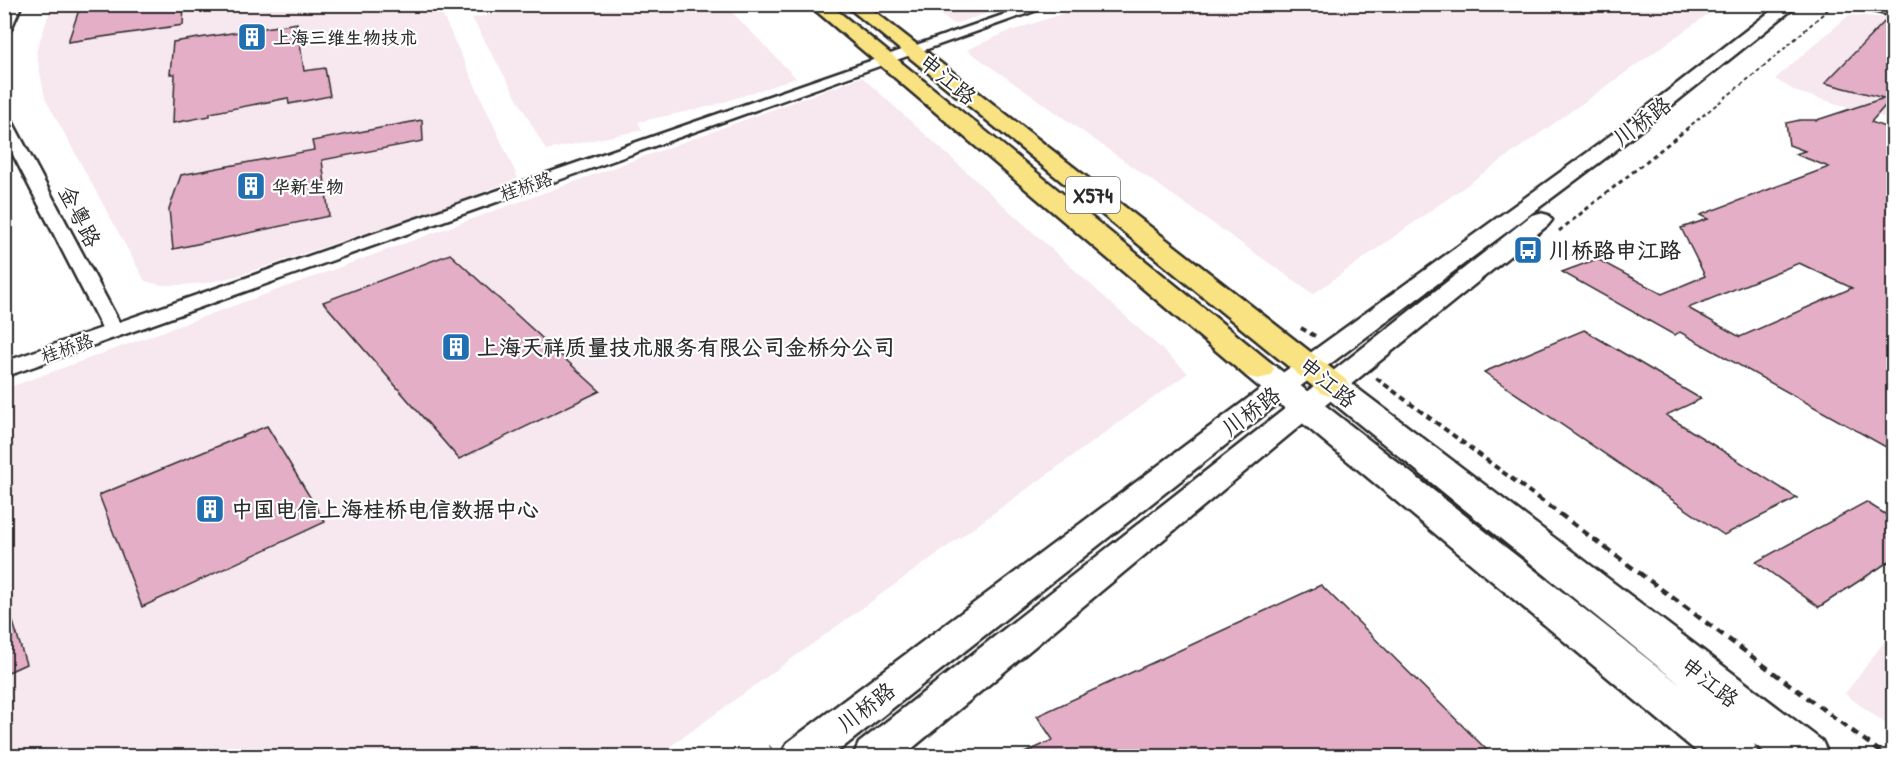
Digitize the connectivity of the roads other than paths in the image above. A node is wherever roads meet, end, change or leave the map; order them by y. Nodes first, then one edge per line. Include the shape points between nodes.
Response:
1 (15, 4) edge
2 (817, 4) edge
3 (853, 4) edge
4 (1047, 4) edge
5 (1791, 4) edge
6 (1811, 4) edge
7 (1862, 4) edge
8 (1893, 11) edge
9 (4, 29) edge
10 (912, 50) junction
11 (884, 60) junction
12 (4, 121) edge
13 (114, 332) junction
14 (4, 370) edge
15 (1297, 383) junction
16 (801, 756) edge
17 (873, 756) edge
18 (1736, 756) edge
19 (1805, 756) edge

1 - 9 street
2 - 11 main road, 申江路 / X574
3 - 10 main road, 申江路 / X574
4 - 10 street, 桂桥路
5 - 15 street, 川桥路
6 - 15 street, 川桥路
7 - 8 street
10 - 11 street, 桂桥路
10 - 15 main road, 申江路 / X574
11 - 13 street, 桂桥路
11 - 15 main road, 申江路 / X574
12 - 13 street, 金粤路
13 - 14 street, 桂桥路
15 - 16 street, 川桥路
15 - 17 street, 川桥路
15 - 18 main road, 申江路 / X574
15 - 19 main road, 申江路 / X574

